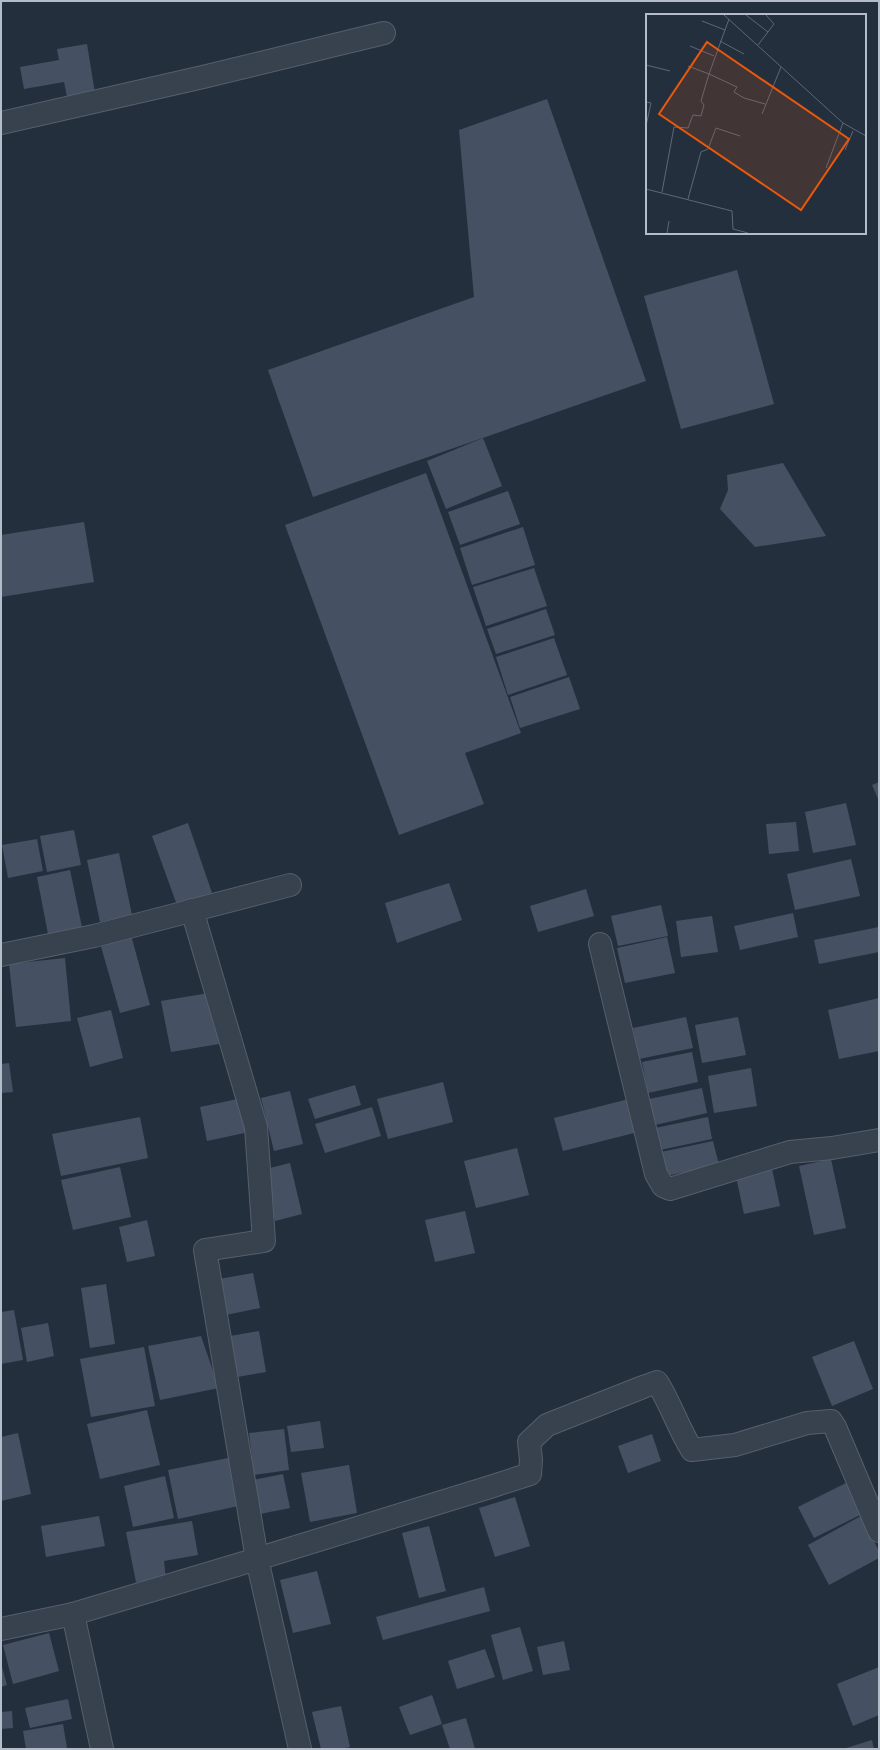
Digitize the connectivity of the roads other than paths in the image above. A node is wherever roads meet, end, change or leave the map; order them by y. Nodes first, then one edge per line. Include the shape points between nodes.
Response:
1 (384, 33) dead end
2 (1, 123) edge
3 (290, 885) dead end
4 (192, 910) junction
5 (600, 944) dead end
6 (1, 955) edge
7 (879, 1140) edge
8 (879, 1531) edge
9 (257, 1559) junction
10 (73, 1614) junction
11 (1, 1629) edge
12 (102, 1749) edge
13 (300, 1749) edge

1 - 2 street
3 - 4 street
4 - 6 street via 94,936
4 - 9 street via 256,1127 264,1242 205,1250
5 - 7 street via 656,1174 663,1186 670,1189 790,1152
8 - 9 street via 831,1421 807,1423 736,1445 692,1450 682,1435 668,1399 657,1382 547,1425 529,1442 530,1474
9 - 10 street
9 - 13 street
10 - 11 street
10 - 12 street

